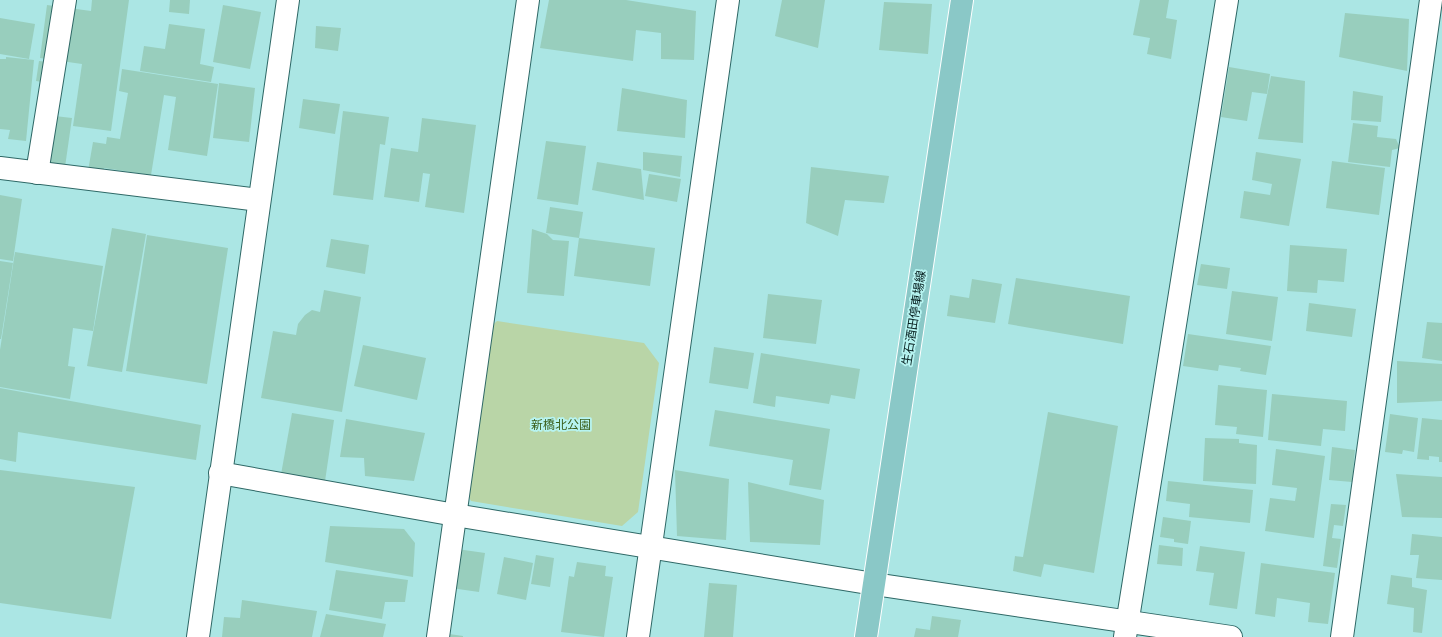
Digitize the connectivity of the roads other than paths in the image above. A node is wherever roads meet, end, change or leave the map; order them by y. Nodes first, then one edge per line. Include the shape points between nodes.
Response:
1 (65, 0) edge
2 (288, 0) edge
3 (528, 0) edge
4 (728, 0) edge
5 (962, 0) edge
6 (1227, 0) edge
7 (1431, 0) edge
8 (0, 168) edge
9 (37, 173) junction
10 (259, 200) junction
11 (220, 473) junction
12 (455, 515) junction
13 (651, 547) junction
14 (874, 584) junction
15 (1126, 629) edge
16 (198, 637) edge
17 (438, 637) edge
18 (638, 637) edge
19 (866, 637) edge
20 (1231, 637) edge
21 (1342, 637) edge

1 - 9 street
2 - 10 street
3 - 12 street
4 - 13 street
5 - 14 main road, 生石酒田停車場線
6 - 15 street
7 - 21 street
8 - 9 street
9 - 10 street
10 - 11 street
11 - 12 street
11 - 16 street
12 - 13 street
12 - 17 street
13 - 14 street
13 - 18 street
14 - 15 street
14 - 19 main road, 生石酒田停車場線
15 - 20 street

